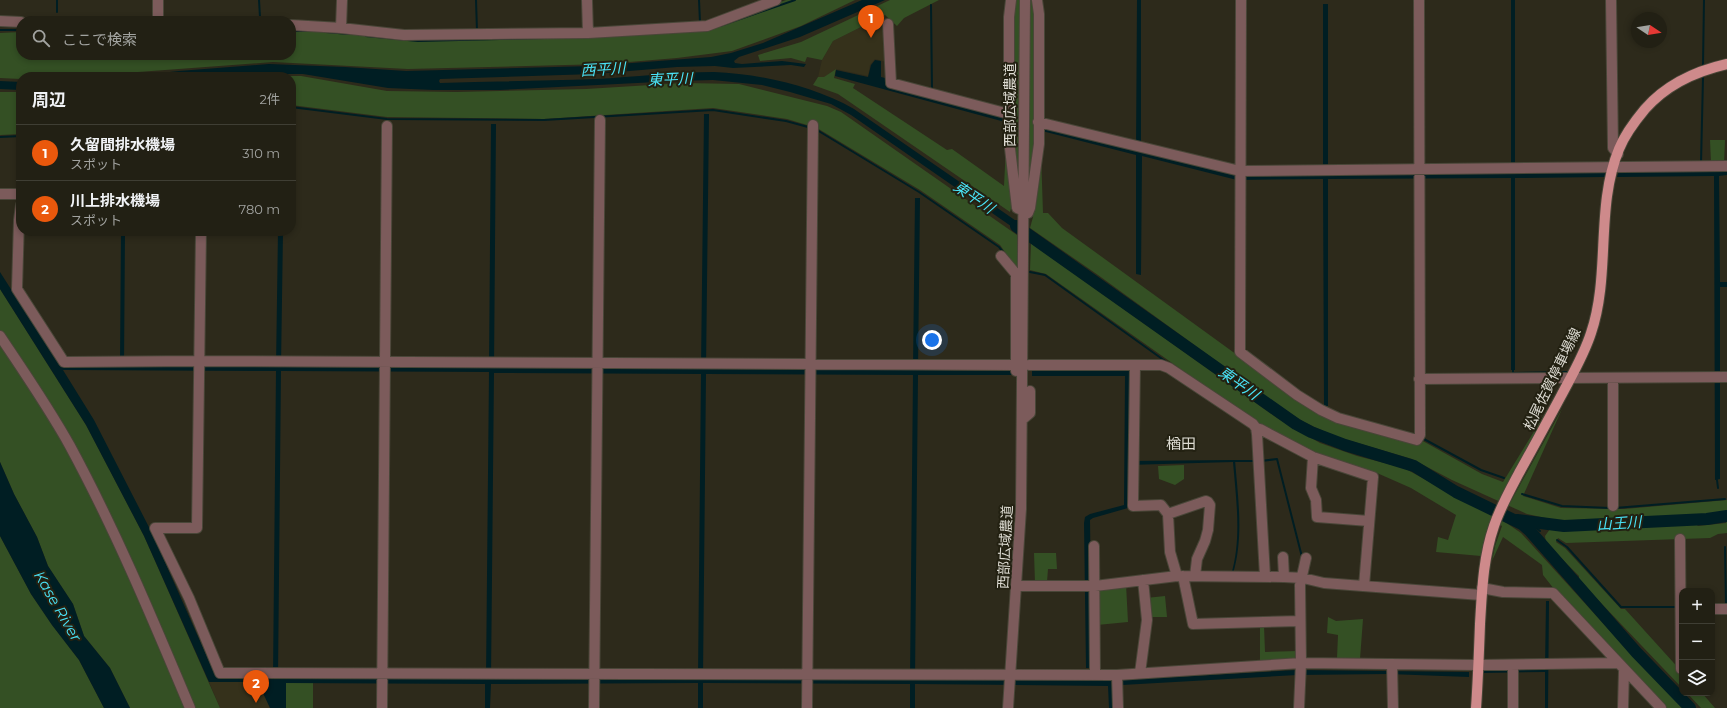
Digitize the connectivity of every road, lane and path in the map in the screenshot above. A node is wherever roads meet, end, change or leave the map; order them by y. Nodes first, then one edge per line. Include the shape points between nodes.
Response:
1 (158, 0) edge
2 (342, 0) edge
3 (587, 0) edge
4 (776, 0) edge
5 (1011, 0) edge
6 (1025, 0) edge
7 (1037, 0) edge
8 (1241, 0) edge
9 (1419, 0) edge
10 (1611, 0) edge
11 (158, 16) edge
12 (0, 21) edge
13 (16, 22) edge
14 (888, 24) dead end
15 (296, 25) edge
16 (341, 28) junction
17 (588, 33) junction
18 (1727, 64) edge
19 (1009, 114) junction
20 (600, 120) dead end
21 (1038, 122) junction
22 (813, 125) dead end
23 (387, 126) dead end
24 (1618, 154) junction
25 (1727, 166) edge
26 (1613, 168) junction
27 (1419, 170) junction
28 (1240, 172) junction
29 (0, 194) edge
30 (16, 194) edge
31 (1024, 211) junction
32 (19, 236) edge
33 (201, 236) edge
34 (1001, 256) dead end
35 (1030, 275) dead end
36 (0, 336) edge
37 (1016, 365) junction
38 (1029, 365) junction
39 (1135, 365) junction
40 (200, 366) junction
41 (386, 367) junction
42 (598, 368) junction
43 (810, 370) junction
44 (1721, 377) edge
45 (1570, 378) junction
46 (1613, 378) junction
47 (1420, 379) junction
48 (1023, 419) junction
49 (1256, 428) junction
50 (1313, 457) junction
51 (1613, 506) dead end
52 (1168, 514) junction
53 (1369, 521) junction
54 (1680, 539) dead end
55 (1094, 546) dead end
56 (1283, 557) dead end
57 (1306, 558) dead end
58 (1180, 576) junction
59 (1195, 576) junction
60 (1265, 576) junction
61 (1284, 577) junction
62 (1303, 578) junction
63 (1143, 580) junction
64 (1017, 586) junction
65 (1090, 586) junction
66 (1364, 586) junction
67 (1681, 588) edge
68 (1482, 592) junction
69 (1715, 609) edge
70 (1727, 609) edge
71 (1300, 621) junction
72 (1681, 624) edge
73 (1681, 660) edge
74 (1478, 665) junction
75 (1620, 666) junction
76 (1300, 669) junction
77 (1392, 669) junction
78 (1513, 669) junction
79 (382, 673) junction
80 (595, 674) junction
81 (1140, 674) junction
82 (807, 675) junction
83 (1010, 675) junction
84 (1095, 675) junction
85 (1117, 680) junction
86 (190, 708) edge
87 (382, 708) edge
88 (594, 708) edge
89 (807, 708) edge
90 (1008, 708) edge
91 (1118, 708) edge
92 (1299, 708) edge
93 (1393, 708) edge
94 (1476, 708) edge
95 (1513, 708) edge
96 (1623, 708) edge
97 (1661, 708) edge

1 - 11 street
2 - 16 street
3 - 17 street
4 - 17 street via 707,26
5 - 19 street
6 - 31 street, 西部広域農道
7 - 21 street
8 - 28 street
9 - 27 street
10 - 24 street via 1613,148
12 - 13 street
14 - 19 street via 891,83
15 - 16 street
16 - 17 street via 404,35
18 - 24 main road, 松尾佐賀停車場線 via 1701,71 1668,88 1650,103 1635,122
19 - 31 street via 1009,140 1017,208
20 - 42 street
21 - 28 street
21 - 31 street via 1039,144 1030,208 1028,213
22 - 43 street
23 - 41 street
24 - 26 main road, 松尾佐賀停車場線
25 - 26 street
26 - 27 street
26 - 45 main road, 松尾佐賀停車場線 via 1608,190 1598,307 1591,333
27 - 28 street
27 - 47 street
28 - 47 street via 1240,352 1321,410 1338,418 1414,440 1420,435
29 - 30 street
31 - 48 street, 西部広域農道
32 - 40 street via 17,289 64,362 122,361
33 - 40 street
34 - 37 street via 1016,274
35 - 38 street
36 - 86 street via 74,453 124,555
37 - 43 street via 916,365
37 - 48 street via 1016,415
38 - 39 street
38 - 48 street via 1030,413
39 - 49 street via 1161,365 1169,368
39 - 52 street via 1133,506 1161,505
40 - 41 street via 279,361
40 - 79 street via 197,528 155,528 189,598 220,673
41 - 42 street via 491,363
41 - 79 street
42 - 43 street via 704,364
42 - 80 street
43 - 82 street
44 - 46 street
45 - 46 street
45 - 47 street
45 - 68 main road, 松尾佐賀停車場線 via 1494,524 1485,560
46 - 51 street
48 - 64 street, 西部広域農道
49 - 50 street
49 - 60 street
50 - 53 street via 1373,477
50 - 53 street via 1311,488 1316,500 1317,517
52 - 58 street via 1170,552
52 - 59 street via 1206,501 1210,505 1208,530 1197,560
53 - 66 street
54 - 67 street
55 - 65 street
56 - 61 street
57 - 62 street
58 - 59 street
58 - 63 street
58 - 71 street via 1193,624
59 - 60 street
60 - 61 street
61 - 62 street
62 - 66 street via 1324,583
62 - 71 street via 1300,585
63 - 65 street
63 - 81 street via 1147,620
64 - 65 street
64 - 83 street, 西部広域農道
65 - 84 street
66 - 68 street
68 - 74 main road, 松尾佐賀停車場線
68 - 75 street via 1553,593
69 - 70 street
71 - 76 street
72 - 73 street
74 - 77 street
74 - 78 street
74 - 94 main road, 松尾佐賀停車場線
75 - 78 street via 1547,664
75 - 96 street
75 - 97 street
76 - 77 street
76 - 81 street
76 - 92 street
77 - 93 street
78 - 95 street
79 - 80 street
79 - 87 street
80 - 82 street
80 - 88 street
81 - 85 street
82 - 83 street
82 - 89 street
83 - 84 street
83 - 90 street, 西部広域農道
84 - 85 street
85 - 91 street

